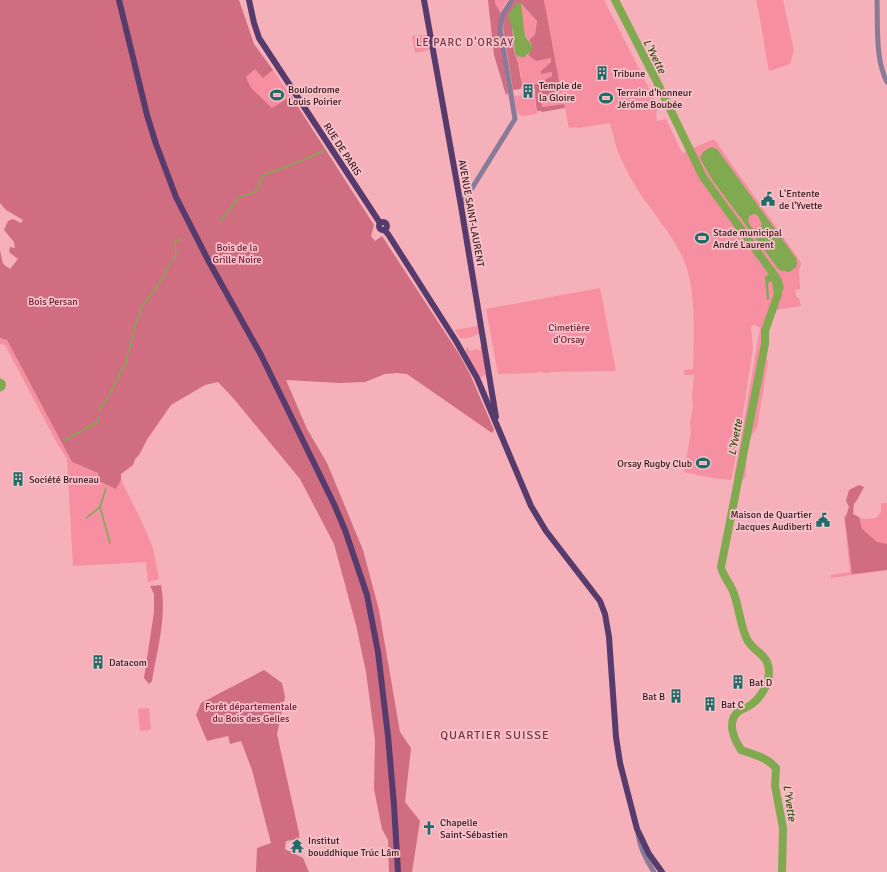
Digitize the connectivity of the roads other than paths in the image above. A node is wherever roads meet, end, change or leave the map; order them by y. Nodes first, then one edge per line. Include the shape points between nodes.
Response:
1 (119, 0) edge
2 (249, 0) edge
3 (424, 0) edge
4 (512, 0) edge
5 (877, 0) edge
6 (887, 82) edge
7 (461, 206) junction
8 (499, 430) junction
9 (637, 829) junction
10 (398, 872) edge
11 (654, 872) edge
12 (662, 872) edge

1 - 10 main road via 147,115 176,197 192,231 261,355 334,504 367,595 378,652 392,779
2 - 8 main road, RUE DE PARIS via 259,38 457,344 477,378
3 - 7 main road, AVENUE SAINT-LAURENT
4 - 7 street via 501,20 501,39 515,119
5 - 6 street via 878,46 881,67
7 - 8 main road, AVENUE SAINT-LAURENT
8 - 9 main road via 528,500 542,525 595,594 605,614 617,749
9 - 11 street via 640,846
9 - 12 main road via 644,846

